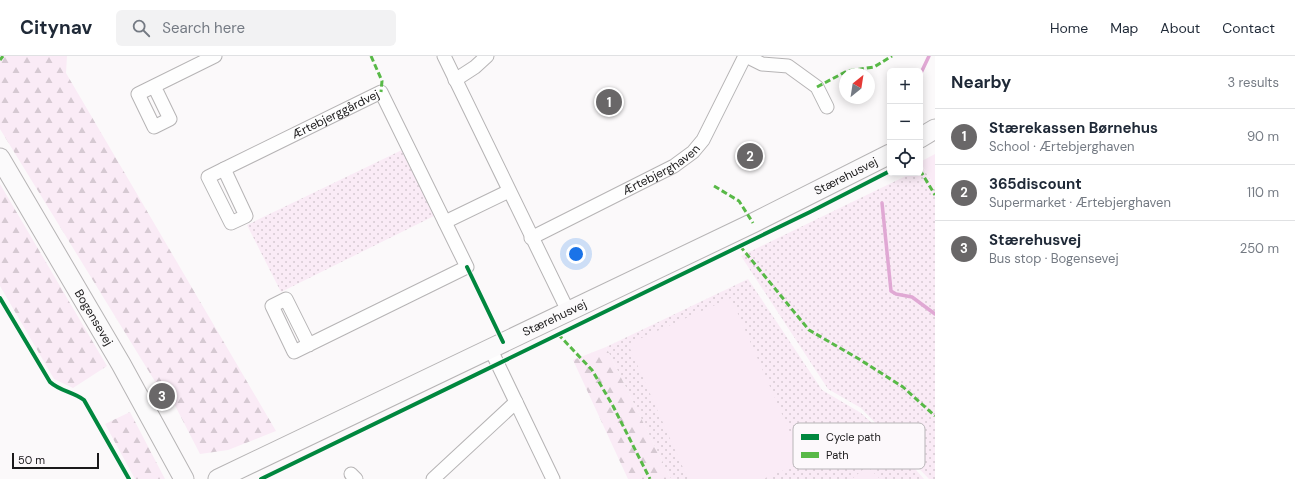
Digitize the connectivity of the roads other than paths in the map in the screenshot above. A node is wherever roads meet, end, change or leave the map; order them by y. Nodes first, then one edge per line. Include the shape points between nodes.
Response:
1 (215, 56) edge
2 (444, 56) edge
3 (487, 56) edge
4 (745, 56) edge
5 (455, 80) junction
6 (154, 86) dead end
7 (827, 107) dead end
8 (935, 129) edge
9 (923, 136) edge
10 (887, 156) edge
11 (0, 158) edge
12 (224, 169) dead end
13 (509, 191) junction
14 (445, 222) junction
15 (531, 238) junction
16 (568, 311) junction
17 (309, 345) dead end
18 (490, 348) junction
19 (516, 402) junction
20 (549, 477) edge
21 (184, 479) edge
22 (218, 479) edge
23 (433, 479) edge

1 - 6 street
2 - 5 street
3 - 5 street
4 - 7 street, Ærtebjerghaven via 762,64 788,66 817,87
4 - 15 street, Ærtebjerghaven via 710,127 693,152 674,166
5 - 13 street
8 - 9 street
10 - 16 street, Stærehusvej
11 - 21 street, Bogensevej via 121,364
12 - 14 street, Ærtebjerggårdvej via 381,92
13 - 14 street
13 - 15 street
14 - 17 street, Ærtebjerggårdvej via 467,267
15 - 16 street
16 - 18 street, Stærehusvej
18 - 19 street
18 - 22 street, Stærehusvej
19 - 20 street
19 - 23 street

